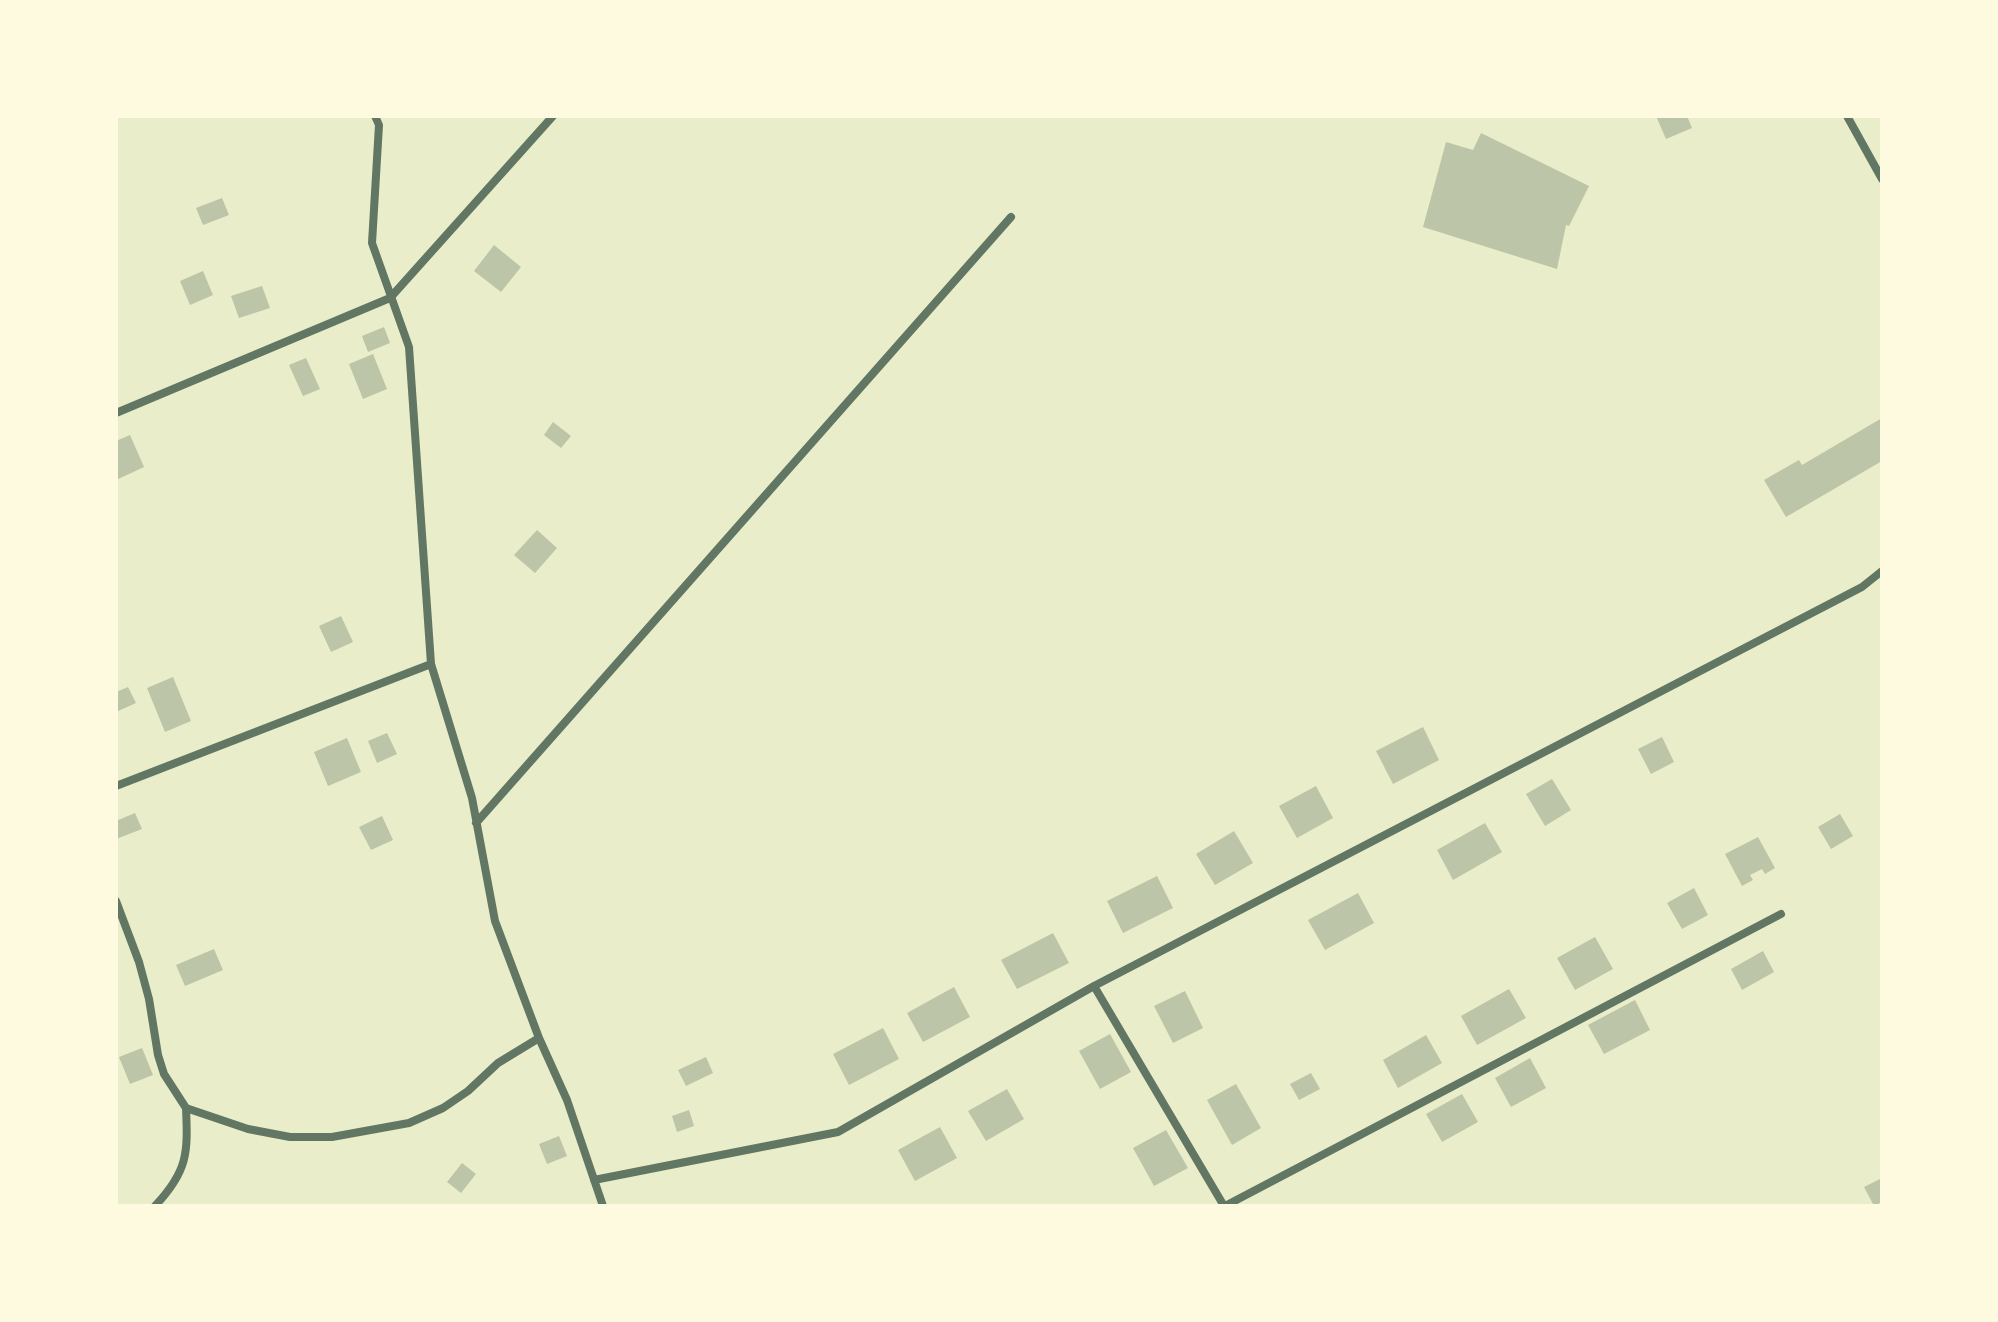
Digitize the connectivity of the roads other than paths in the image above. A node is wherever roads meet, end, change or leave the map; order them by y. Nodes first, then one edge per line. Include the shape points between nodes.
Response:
1 (375, 116) edge
2 (553, 116) edge
3 (1847, 116) edge
4 (1882, 179) edge
5 (1011, 217) dead end
6 (390, 298) junction
7 (116, 413) edge
8 (1882, 571) edge
9 (431, 664) junction
10 (116, 786) edge
11 (476, 823) junction
12 (116, 901) edge
13 (1781, 914) dead end
14 (1094, 986) junction
15 (539, 1038) junction
16 (186, 1108) junction
17 (594, 1180) junction
18 (155, 1206) edge
19 (603, 1206) edge
20 (1224, 1206) edge

1 - 6 street via 379,125 372,243
2 - 6 street
3 - 4 street
5 - 11 street
6 - 7 street
6 - 9 street via 409,347
8 - 14 street via 1862,587
9 - 10 street
9 - 11 street
11 - 15 street via 495,921
12 - 16 street via 145,987 164,1074
13 - 20 street
14 - 17 street via 838,1132
14 - 20 street
15 - 16 street via 443,1108 409,1123 332,1137 290,1137
15 - 17 street
16 - 18 street via 187,1150 175,1185
17 - 19 street

